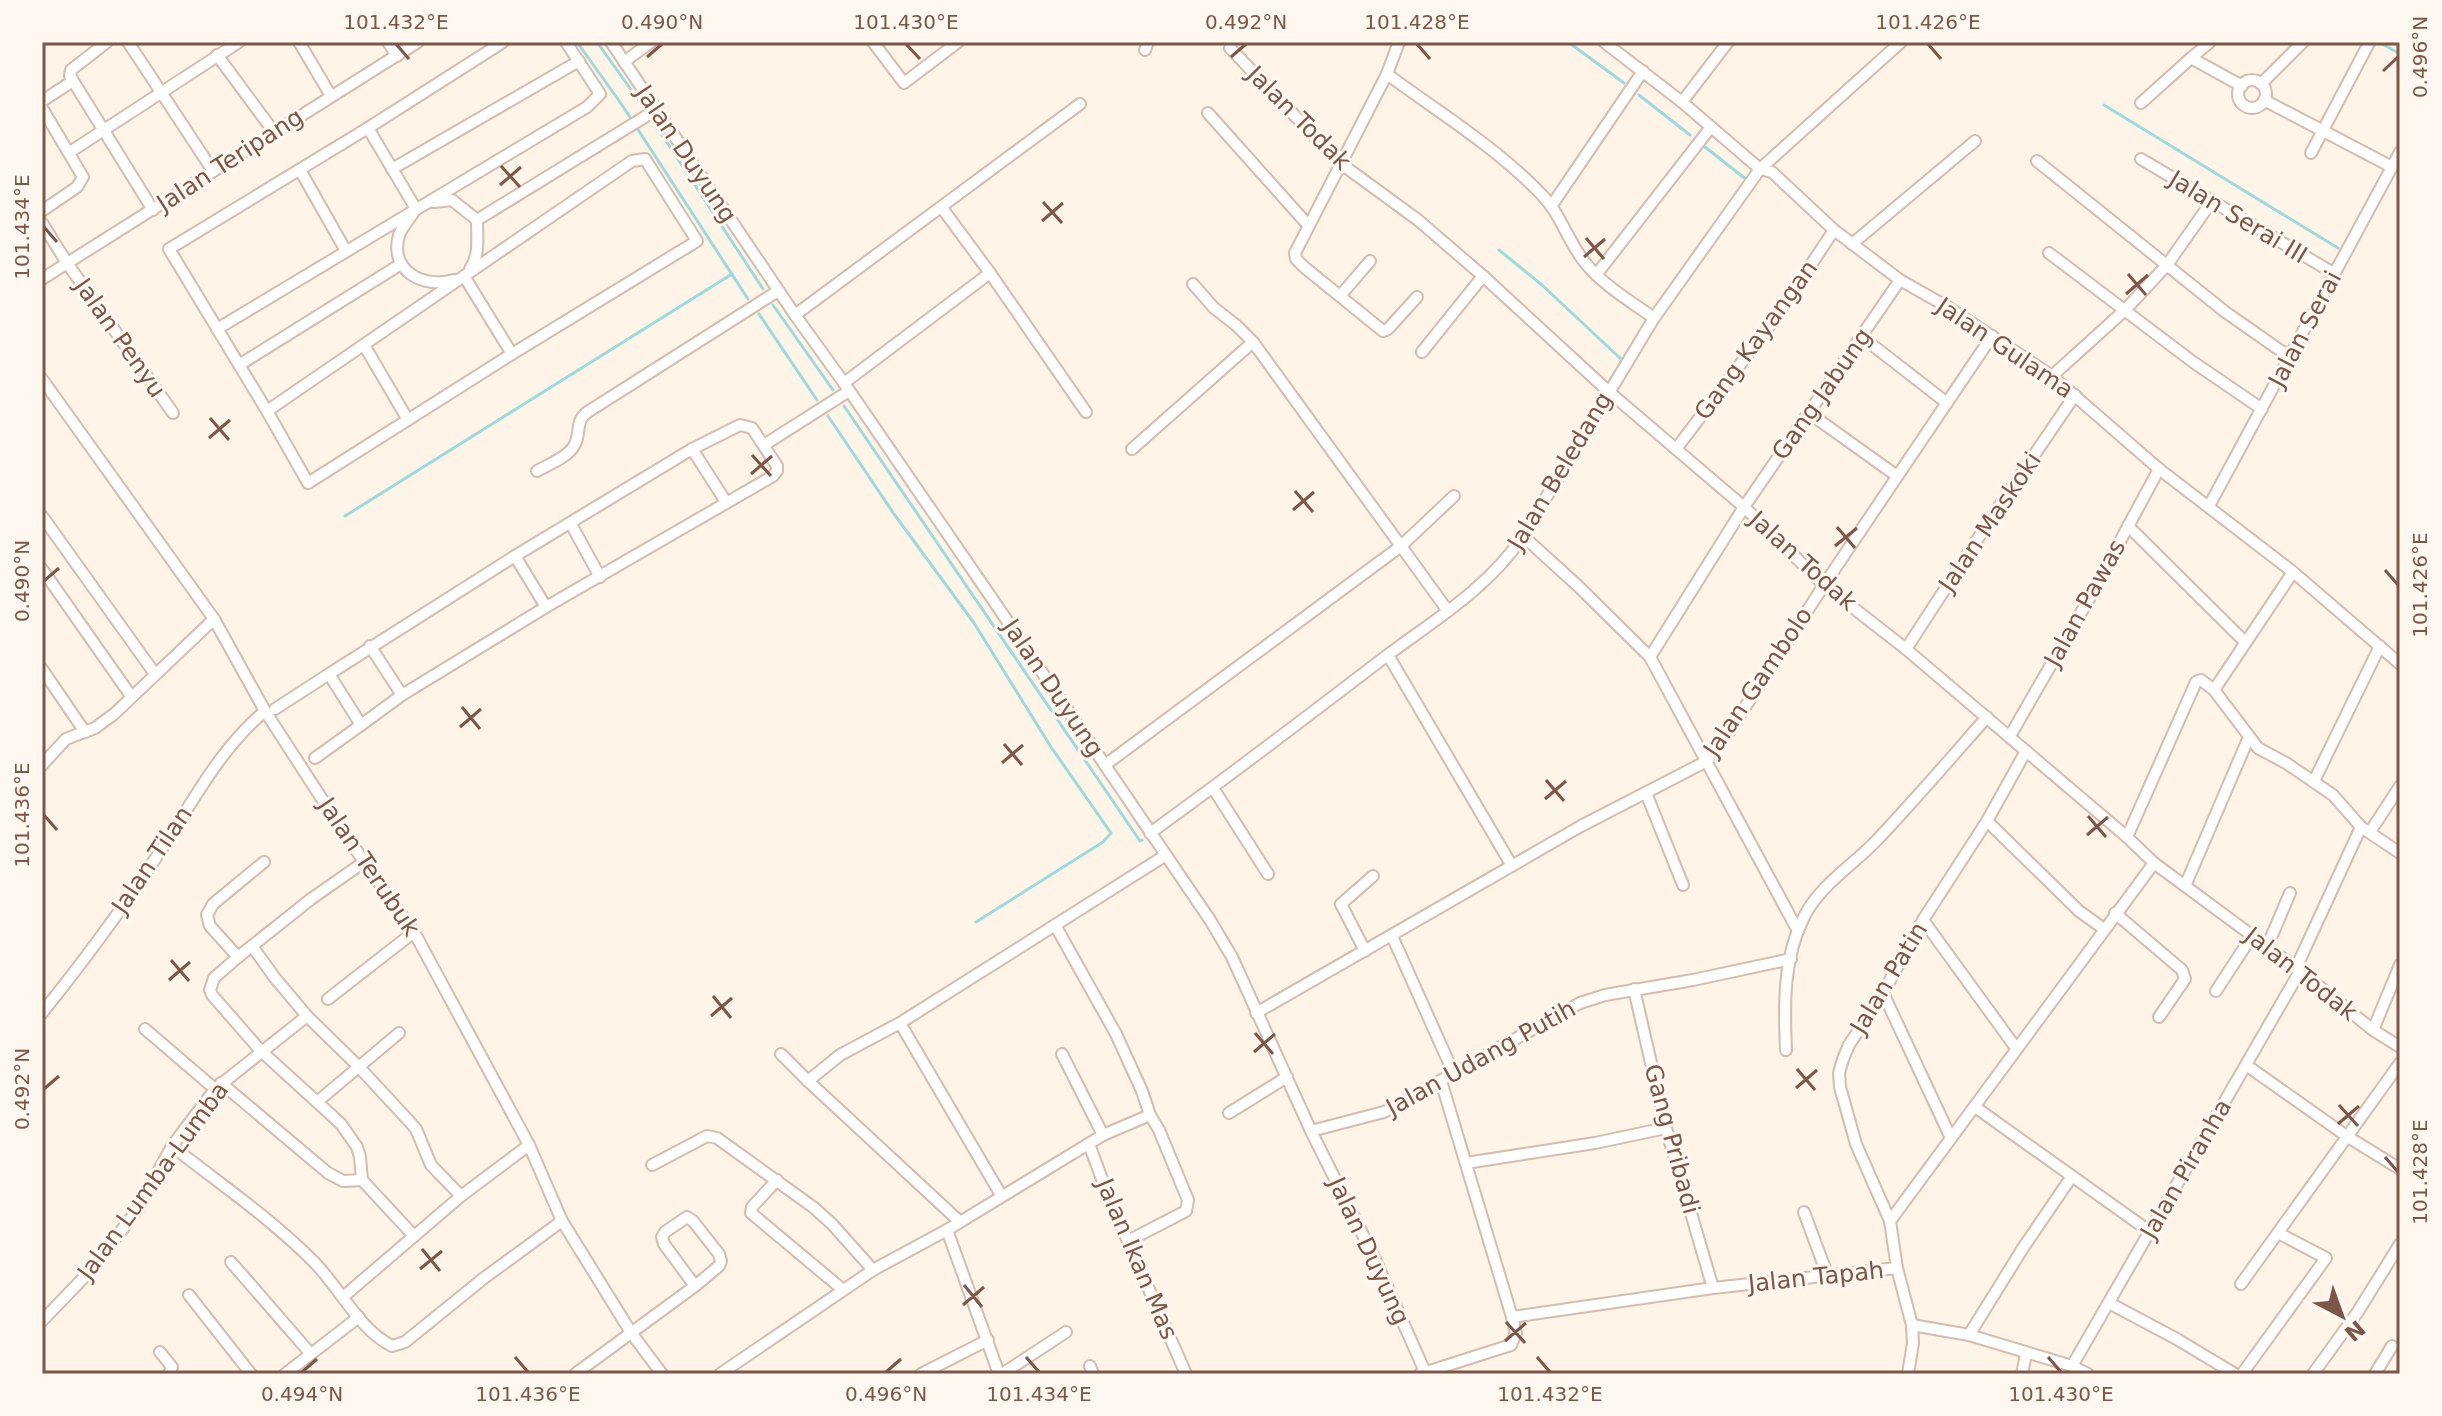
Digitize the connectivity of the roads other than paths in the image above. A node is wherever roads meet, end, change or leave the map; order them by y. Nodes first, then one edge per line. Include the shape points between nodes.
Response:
1 (107, 42) edge
2 (128, 42) edge
3 (239, 42) edge
4 (299, 42) edge
5 (388, 42) edge
6 (418, 42) edge
7 (503, 42) edge
8 (566, 42) edge
9 (611, 42) edge
10 (651, 42) edge
11 (873, 42) edge
12 (957, 42) edge
13 (1399, 42) edge
14 (1604, 42) edge
15 (1728, 42) edge
16 (1901, 42) edge
17 (2210, 42) edge
18 (2303, 42) edge
19 (2369, 43) edge
20 (1230, 48) dead end
21 (217, 55) junction
22 (397, 56) junction
23 (2191, 58) junction
24 (579, 61) junction
25 (624, 62) junction
26 (1643, 71) junction
27 (1387, 74) junction
28 (73, 81) junction
29 (2261, 84) junction
30 (2242, 86) junction
31 (161, 92) junction
32 (331, 96) junction
33 (2264, 100) junction
34 (42, 101) edge
35 (1682, 102) junction
36 (2141, 103) dead end
37 (1080, 104) dead end
38 (42, 108) edge
39 (1208, 113) dead end
40 (644, 118) junction
41 (1711, 127) junction
42 (368, 128) junction
43 (103, 130) junction
44 (274, 132) junction
45 (2323, 132) junction
46 (1975, 141) dead end
47 (70, 152) junction
48 (2400, 152) edge
49 (2311, 153) dead end
50 (2141, 159) dead end
51 (2037, 161) dead end
52 (1340, 163) junction
53 (2392, 167) junction
54 (392, 169) junction
55 (1760, 169) junction
56 (300, 170) junction
57 (213, 171) junction
58 (2212, 201) junction
59 (1552, 205) junction
60 (942, 208) junction
61 (416, 209) junction
62 (153, 210) junction
63 (42, 211) edge
64 (477, 220) junction
65 (42, 223) edge
66 (1308, 225) junction
67 (1834, 230) junction
68 (1852, 244) junction
69 (346, 251) junction
70 (2049, 253) dead end
71 (1370, 261) dead end
72 (67, 263) junction
73 (401, 264) junction
74 (2167, 265) junction
75 (990, 273) junction
76 (2335, 274) junction
77 (1596, 275) junction
78 (464, 276) junction
79 (1483, 276) junction
80 (42, 279) edge
81 (1900, 280) junction
82 (1193, 284) dead end
83 (778, 291) junction
84 (1340, 296) junction
85 (1417, 297) dead end
86 (2125, 310) junction
87 (795, 315) junction
88 (1654, 318) junction
89 (217, 329) junction
90 (1992, 336) junction
91 (1862, 337) junction
92 (1253, 342) junction
93 (364, 345) junction
94 (1422, 352) dead end
95 (512, 354) junction
96 (2291, 358) junction
97 (239, 365) junction
98 (2052, 376) junction
99 (42, 379) edge
100 (847, 387) junction
101 (1608, 391) junction
102 (2075, 395) junction
103 (1947, 403) junction
104 (2262, 409) junction
105 (267, 411) junction
106 (1086, 412) dead end
107 (173, 413) dead end
108 (1809, 413) junction
109 (408, 420) junction
110 (764, 445) junction
111 (692, 449) junction
112 (1132, 449) dead end
113 (1676, 449) junction
114 (2159, 469) junction
115 (537, 471) dead end
116 (1897, 476) junction
117 (1454, 496) dead end
118 (726, 502) junction
119 (2209, 506) junction
120 (1744, 507) junction
121 (42, 516) edge
122 (571, 524) junction
123 (2128, 526) junction
124 (1523, 536) junction
125 (1401, 546) junction
126 (515, 556) junction
127 (42, 569) edge
128 (2293, 572) junction
129 (600, 577) junction
130 (1824, 585) junction
131 (546, 607) junction
132 (1448, 611) junction
133 (214, 619) junction
134 (2245, 642) junction
135 (370, 646) junction
136 (2380, 646) junction
137 (1906, 649) junction
138 (1388, 655) junction
139 (1650, 657) junction
140 (2400, 664) edge
141 (42, 669) edge
142 (155, 674) junction
143 (329, 674) junction
144 (42, 684) edge
145 (2214, 690) junction
146 (402, 695) junction
147 (131, 696) junction
148 (62, 700) junction
149 (270, 710) junction
150 (1987, 717) junction
151 (361, 725) junction
152 (85, 732) junction
153 (2010, 736) junction
154 (2249, 737) junction
155 (2026, 751) junction
156 (315, 758) dead end
157 (1707, 761) junction
158 (43, 762) edge
159 (1105, 765) junction
160 (2314, 781) junction
161 (2400, 786) edge
162 (1213, 788) junction
163 (1646, 793) junction
164 (1987, 821) junction
165 (2366, 829) junction
166 (1150, 833) junction
167 (2127, 837) junction
168 (2400, 853) edge
169 (1166, 855) junction
170 (264, 862) dead end
171 (364, 862) junction
172 (2154, 863) junction
173 (1512, 866) junction
174 (1268, 874) dead end
175 (1373, 876) dead end
176 (1683, 885) dead end
177 (2185, 886) junction
178 (2290, 893) dead end
179 (2115, 913) junction
180 (1923, 920) junction
181 (1055, 925) junction
182 (2104, 929) junction
183 (1798, 931) junction
184 (414, 932) junction
185 (1392, 936) junction
186 (2252, 936) junction
187 (252, 946) junction
188 (2267, 947) junction
189 (1365, 951) junction
190 (238, 957) junction
191 (1791, 959) junction
192 (2400, 965) edge
193 (2298, 970) junction
194 (1634, 989) junction
195 (2216, 991) dead end
196 (1883, 993) junction
197 (328, 999) dead end
198 (42, 1013) edge
199 (1256, 1013) junction
200 (307, 1016) junction
201 (2159, 1017) dead end
202 (900, 1023) junction
203 (145, 1029) dead end
204 (2373, 1030) junction
205 (399, 1033) dead end
206 (2400, 1047) edge
207 (2016, 1048) junction
208 (1786, 1050) dead end
209 (261, 1051) junction
210 (781, 1054) dead end
211 (1062, 1054) dead end
212 (2400, 1063) edge
213 (2246, 1065) junction
214 (358, 1066) junction
215 (1454, 1074) junction
216 (1287, 1077) junction
217 (808, 1081) junction
218 (1441, 1081) junction
219 (218, 1086) junction
220 (317, 1102) junction
221 (1975, 1107) junction
222 (1229, 1113) dead end
223 (1150, 1115) junction
224 (1666, 1128) junction
225 (1311, 1131) junction
226 (1103, 1135) junction
227 (1950, 1136) junction
228 (2348, 1137) junction
229 (1089, 1144) junction
230 (529, 1145) junction
231 (172, 1146) junction
232 (1466, 1163) junction
233 (652, 1165) dead end
234 (2400, 1169) edge
235 (2072, 1176) junction
236 (362, 1180) junction
237 (777, 1180) junction
238 (1001, 1195) junction
239 (461, 1196) junction
240 (1804, 1212) dead end
241 (562, 1221) junction
242 (959, 1221) junction
243 (1890, 1221) junction
244 (947, 1230) junction
245 (2149, 1231) junction
246 (2278, 1233) junction
247 (414, 1236) junction
248 (1128, 1241) junction
249 (2400, 1244) edge
250 (231, 1262) dead end
251 (1897, 1268) junction
252 (873, 1270) junction
253 (1827, 1274) junction
254 (2241, 1284) dead end
255 (695, 1286) junction
256 (1713, 1288) junction
257 (842, 1289) junction
258 (189, 1295) dead end
259 (343, 1297) junction
260 (2109, 1303) junction
261 (359, 1317) junction
262 (1512, 1317) junction
263 (42, 1321) edge
264 (1912, 1325) junction
265 (1066, 1332) dead end
266 (632, 1334) junction
267 (1969, 1335) junction
268 (988, 1340) junction
269 (2392, 1346) dead end
270 (160, 1352) dead end
271 (310, 1353) junction
272 (2026, 1354) junction
273 (2072, 1366) junction
274 (997, 1373) edge
275 (1424, 1373) edge
276 (169, 1374) edge
277 (251, 1374) edge
278 (285, 1374) edge
279 (575, 1374) edge
280 (662, 1374) edge
281 (720, 1374) edge
282 (921, 1374) edge
283 (1186, 1374) edge
284 (1908, 1374) edge
285 (2022, 1374) edge
286 (2088, 1374) edge
287 (2235, 1374) edge
288 (2242, 1374) edge
289 (2313, 1374) edge
290 (2375, 1374) edge

1 - 28 street via 71,70
2 - 31 street
3 - 21 street
4 - 32 street
5 - 22 street
6 - 22 street, Jalan Teripang
7 - 42 street
8 - 24 street
9 - 25 street, Jalan Duyung
10 - 25 street
11 - 12 street via 904,83
13 - 27 street
14 - 26 street, Jalan Gulama
15 - 35 street
16 - 55 street, Jalan Beledang
17 - 23 street
18 - 29 street
19 - 45 street
20 - 52 street, Jalan Todak
21 - 31 street
21 - 44 street
22 - 32 street, Jalan Teripang
23 - 30 street
23 - 36 street
24 - 54 street
24 - 61 street via 600,94 587,107
25 - 40 street, Jalan Duyung
26 - 35 street, Jalan Gulama
26 - 59 street
27 - 52 street
27 - 59 street via 1500,157
28 - 34 street
28 - 43 street
29 - 30 street
29 - 33 street
30 - 33 street via 2239,95 2245,106 2258,107
31 - 43 street
31 - 57 street
32 - 44 street, Jalan Teripang
33 - 45 street
35 - 41 street, Jalan Gulama
37 - 60 street
38 - 47 street
39 - 66 street
40 - 64 street
40 - 83 street, Jalan Duyung
41 - 55 street, Jalan Gulama
41 - 77 street
42 - 54 street
42 - 56 street
43 - 47 street
43 - 62 street
44 - 57 street, Jalan Teripang
45 - 49 street
45 - 53 street
46 - 68 street
47 - 63 street via 83,180
48 - 53 street, Jalan Serai
50 - 58 street, Jalan Serai III
51 - 74 street
52 - 66 street
52 - 79 street, Jalan Todak
53 - 76 street, Jalan Serai
54 - 61 street
55 - 67 street, Jalan Gulama via 1772,172
55 - 88 street, Jalan Beledang
56 - 69 street
56 - 89 street via 169,249
57 - 62 street, Jalan Teripang
58 - 74 street
58 - 76 street, Jalan Serai III
59 - 77 street
60 - 75 street
60 - 87 street
61 - 64 street via 452,200
61 - 69 street
61 - 73 street via 400,233
62 - 72 street, Jalan Teripang
64 - 78 street via 474,264
65 - 72 street, Jalan Penyu
66 - 84 street via 1296,259
67 - 68 street, Jalan Gulama
67 - 113 street, Gang Kayangan via 1777,316
68 - 81 street, Jalan Gulama
69 - 89 street
70 - 86 street
71 - 84 street
72 - 80 street, Jalan Teripang
72 - 107 street, Jalan Penyu
73 - 78 street via 420,280 449,282
73 - 97 street
74 - 86 street
74 - 96 street
75 - 100 street
75 - 106 street
76 - 96 street, Jalan Serai
77 - 88 street
78 - 93 street
78 - 95 street
78 - 95 street via 632,161 645,159 697,241
79 - 94 street
79 - 101 street, Jalan Todak
81 - 90 street, Jalan Gulama
81 - 91 street, Gang Jabung
82 - 92 street
83 - 87 street, Jalan Duyung
83 - 115 street via 586,413 568,453
84 - 85 street via 1385,331
86 - 98 street
86 - 104 street
87 - 100 street, Jalan Duyung
88 - 101 street, Jalan Beledang
89 - 97 street
90 - 98 street, Jalan Gulama
90 - 103 street, Jalan Gambolo
91 - 103 street
91 - 108 street, Gang Jabung
92 - 112 street
92 - 125 street
93 - 105 street
93 - 109 street
95 - 109 street
96 - 104 street, Jalan Serai
97 - 105 street
98 - 102 street, Jalan Gulama
99 - 133 street, Jalan Terubuk
100 - 110 street
100 - 159 street, Jalan Duyung
101 - 113 street, Jalan Todak
101 - 124 street, Jalan Beledang
102 - 114 street, Jalan Gulama
102 - 137 street, Jalan Maskoki
103 - 116 street, Jalan Gambolo
104 - 119 street, Jalan Serai
105 - 109 street via 308,483
108 - 116 street
108 - 120 street, Gang Jabung
110 - 111 street, Jalan Tilan via 744,425
110 - 118 street via 776,474
111 - 118 street
111 - 122 street, Jalan Tilan
113 - 120 street, Jalan Todak
114 - 119 street, Jalan Gulama
114 - 123 street, Jalan Pawas
116 - 130 street, Jalan Gambolo
117 - 125 street
118 - 129 street
119 - 128 street, Jalan Gulama
120 - 130 street, Jalan Todak
120 - 139 street, Gang Jabung
121 - 142 street
122 - 126 street, Jalan Tilan
122 - 129 street
123 - 134 street
123 - 153 street, Jalan Pawas
124 - 132 street, Jalan Beledang via 1497,568
124 - 139 street
125 - 132 street
125 - 159 street
126 - 131 street
126 - 135 street, Jalan Tilan
127 - 147 street
128 - 134 street
128 - 136 street, Jalan Gulama
129 - 131 street
130 - 137 street, Jalan Todak
130 - 157 street, Jalan Gambolo
131 - 146 street
132 - 138 street, Jalan Beledang
133 - 142 street
133 - 149 street, Jalan Terubuk
134 - 145 street
135 - 143 street, Jalan Tilan
135 - 146 street
136 - 140 street, Jalan Gulama
136 - 160 street
137 - 150 street, Jalan Todak
138 - 162 street, Jalan Beledang
138 - 173 street
139 - 157 street
141 - 148 street
142 - 147 street
143 - 149 street, Jalan Tilan
143 - 151 street
144 - 148 street
145 - 154 street
145 - 167 street via 2203,680 2196,682
146 - 151 street
147 - 152 street
148 - 152 street
149 - 171 street, Jalan Terubuk
149 - 198 street, Jalan Tilan via 248,725 225,753
150 - 153 street, Jalan Todak
150 - 183 street via 1875,842 1814,900
151 - 156 street
152 - 158 street via 66,739
153 - 155 street, Jalan Todak
154 - 160 street via 2258,748
154 - 177 street
155 - 164 street, Jalan Patin
155 - 167 street, Jalan Todak
157 - 163 street, Jalan Gambolo
157 - 183 street
159 - 166 street, Jalan Duyung
160 - 165 street
161 - 165 street, Jalan Piranha
162 - 166 street, Jalan Beledang
162 - 174 street
163 - 173 street, Jalan Gambolo
163 - 176 street
164 - 180 street, Jalan Patin
164 - 182 street
165 - 168 street
165 - 193 street, Jalan Piranha
166 - 169 street, Jalan Duyung
167 - 172 street, Jalan Todak
169 - 181 street
169 - 199 street, Jalan Duyung via 1232,957
170 - 190 street via 207,915 210,926
171 - 184 street, Jalan Terubuk
171 - 187 street
172 - 177 street, Jalan Todak
172 - 179 street, Jalan Tapah
173 - 185 street, Jalan Gambolo
175 - 189 street via 1341,904
177 - 186 street, Jalan Todak
178 - 188 street
179 - 182 street, Jalan Tapah
179 - 201 street via 2182,970 2185,979
180 - 196 street, Jalan Patin
180 - 207 street
181 - 202 street
181 - 223 street via 1116,1034
182 - 207 street, Jalan Tapah
183 - 191 street
184 - 197 street
184 - 230 street, Jalan Terubuk
185 - 189 street, Jalan Gambolo
185 - 215 street
186 - 188 street, Jalan Todak
186 - 195 street
187 - 190 street
187 - 200 street
188 - 193 street, Jalan Todak
189 - 199 street, Jalan Gambolo
190 - 209 street via 214,978 210,990
191 - 194 street, Jalan Udang Putih
191 - 208 street via 1784,994
192 - 204 street
193 - 204 street, Jalan Todak
193 - 213 street, Jalan Piranha
194 - 215 street, Jalan Udang Putih via 1580,1003
194 - 224 street, Gang Pribadi
196 - 227 street
196 - 243 street, Jalan Patin via 1849,1045 1839,1073 1856,1144
199 - 216 street, Jalan Duyung
200 - 209 street, Jalan Lumba-Lumba
200 - 214 street
202 - 217 street via 840,1055
202 - 238 street
203 - 219 street
204 - 206 street, Jalan Todak
205 - 214 street
207 - 221 street, Jalan Tapah
209 - 219 street, Jalan Lumba-Lumba
209 - 220 street
210 - 217 street
211 - 226 street
212 - 228 street
213 - 228 street
213 - 245 street, Jalan Piranha
214 - 220 street
214 - 239 street via 416,1129 431,1165
215 - 218 street, Jalan Udang Putih
216 - 222 street
216 - 225 street, Jalan Duyung
217 - 242 street
218 - 225 street, Jalan Udang Putih via 1384,1112
218 - 232 street
219 - 231 street, Jalan Lumba-Lumba
219 - 236 street via 328,1173 343,1181
220 - 236 street via 357,1147
221 - 227 street, Jalan Tapah
221 - 235 street
223 - 226 street
223 - 248 street via 1188,1200 1186,1211
224 - 232 street
224 - 256 street, Gang Pribadi
225 - 275 street, Jalan Duyung
226 - 229 street
227 - 243 street, Jalan Tapah
228 - 234 street
228 - 246 street
229 - 238 street
229 - 248 street, Jalan Ikan Mas
230 - 239 street
230 - 241 street, Jalan Terubuk
231 - 259 street via 313,1261
231 - 263 street, Jalan Lumba-Lumba via 138,1209 91,1270
232 - 262 street
233 - 237 street via 707,1136
235 - 245 street
235 - 267 street
236 - 247 street
237 - 252 street via 832,1224
237 - 257 street via 751,1213
238 - 242 street
239 - 247 street
240 - 253 street
241 - 261 street via 399,1345 383,1341
241 - 266 street, Jalan Terubuk
242 - 244 street
243 - 251 street, Jalan Tapah
244 - 252 street
244 - 268 street
245 - 260 street, Jalan Piranha
246 - 254 street
246 - 288 street via 2326,1258
247 - 259 street
248 - 283 street, Jalan Ikan Mas
249 - 289 street
250 - 271 street
251 - 253 street, Jalan Tapah
251 - 264 street
252 - 257 street
253 - 256 street, Jalan Tapah
255 - 255 street via 662,1237 687,1217 721,1261
255 - 266 street
256 - 262 street, Jalan Tapah
257 - 281 street
258 - 277 street
259 - 261 street
260 - 273 street, Jalan Piranha
260 - 287 street
261 - 271 street
262 - 275 street via 1516,1333 1511,1345
264 - 267 street
264 - 284 street
265 - 274 street
266 - 279 street
266 - 280 street, Jalan Terubuk
267 - 272 street
268 - 274 street
268 - 282 street
269 - 290 street
270 - 276 street via 172,1367
271 - 278 street
272 - 273 street
272 - 285 street
273 - 286 street

